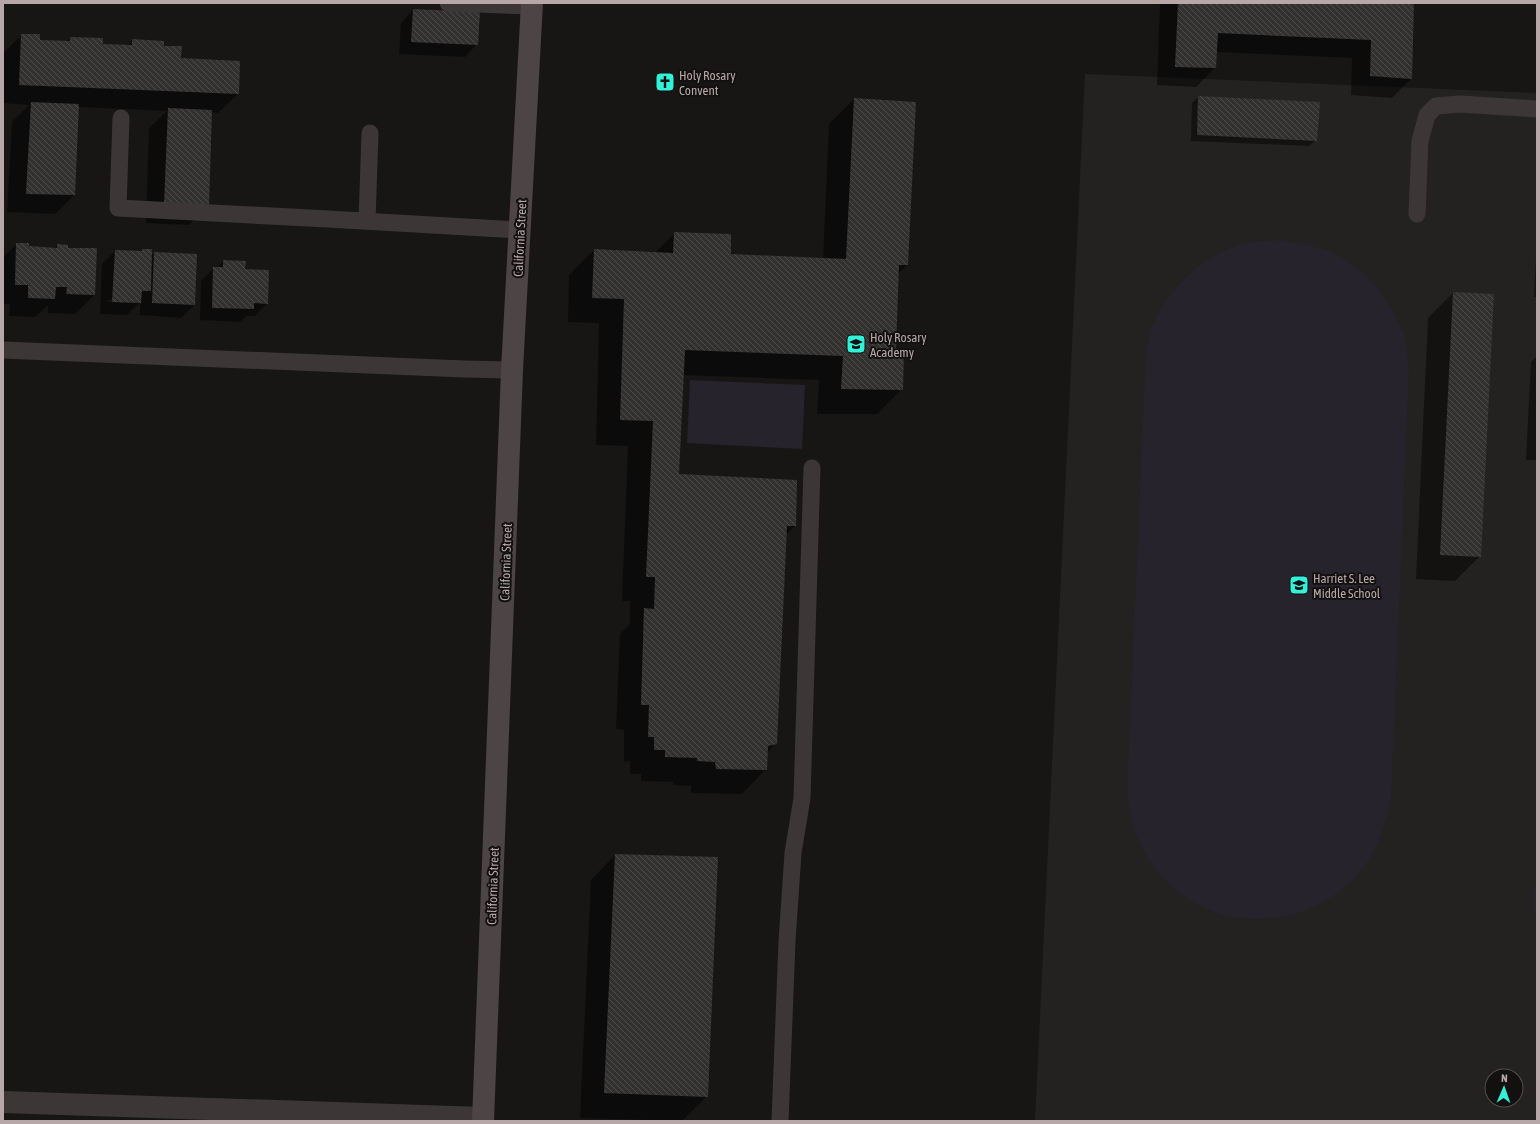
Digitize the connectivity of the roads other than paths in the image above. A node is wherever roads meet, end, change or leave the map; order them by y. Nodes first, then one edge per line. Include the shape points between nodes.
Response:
1 (448, 3) edge
2 (532, 4) edge
3 (1537, 109) edge
4 (121, 118) dead end
5 (370, 133) dead end
6 (1417, 214) dead end
7 (367, 221) junction
8 (520, 230) junction
9 (3, 350) edge
10 (512, 370) junction
11 (812, 468) dead end
12 (3, 1102) edge
13 (483, 1120) edge
14 (780, 1121) edge

1 - 2 lane
2 - 8 street, California Street
3 - 6 lane via 1460,104 1436,106 1427,115 1420,141
4 - 7 lane via 118,208
5 - 7 lane
7 - 8 lane
8 - 10 street, California Street
9 - 10 lane
10 - 13 street, California Street
11 - 14 lane via 802,798 793,853 787,941
12 - 13 street

